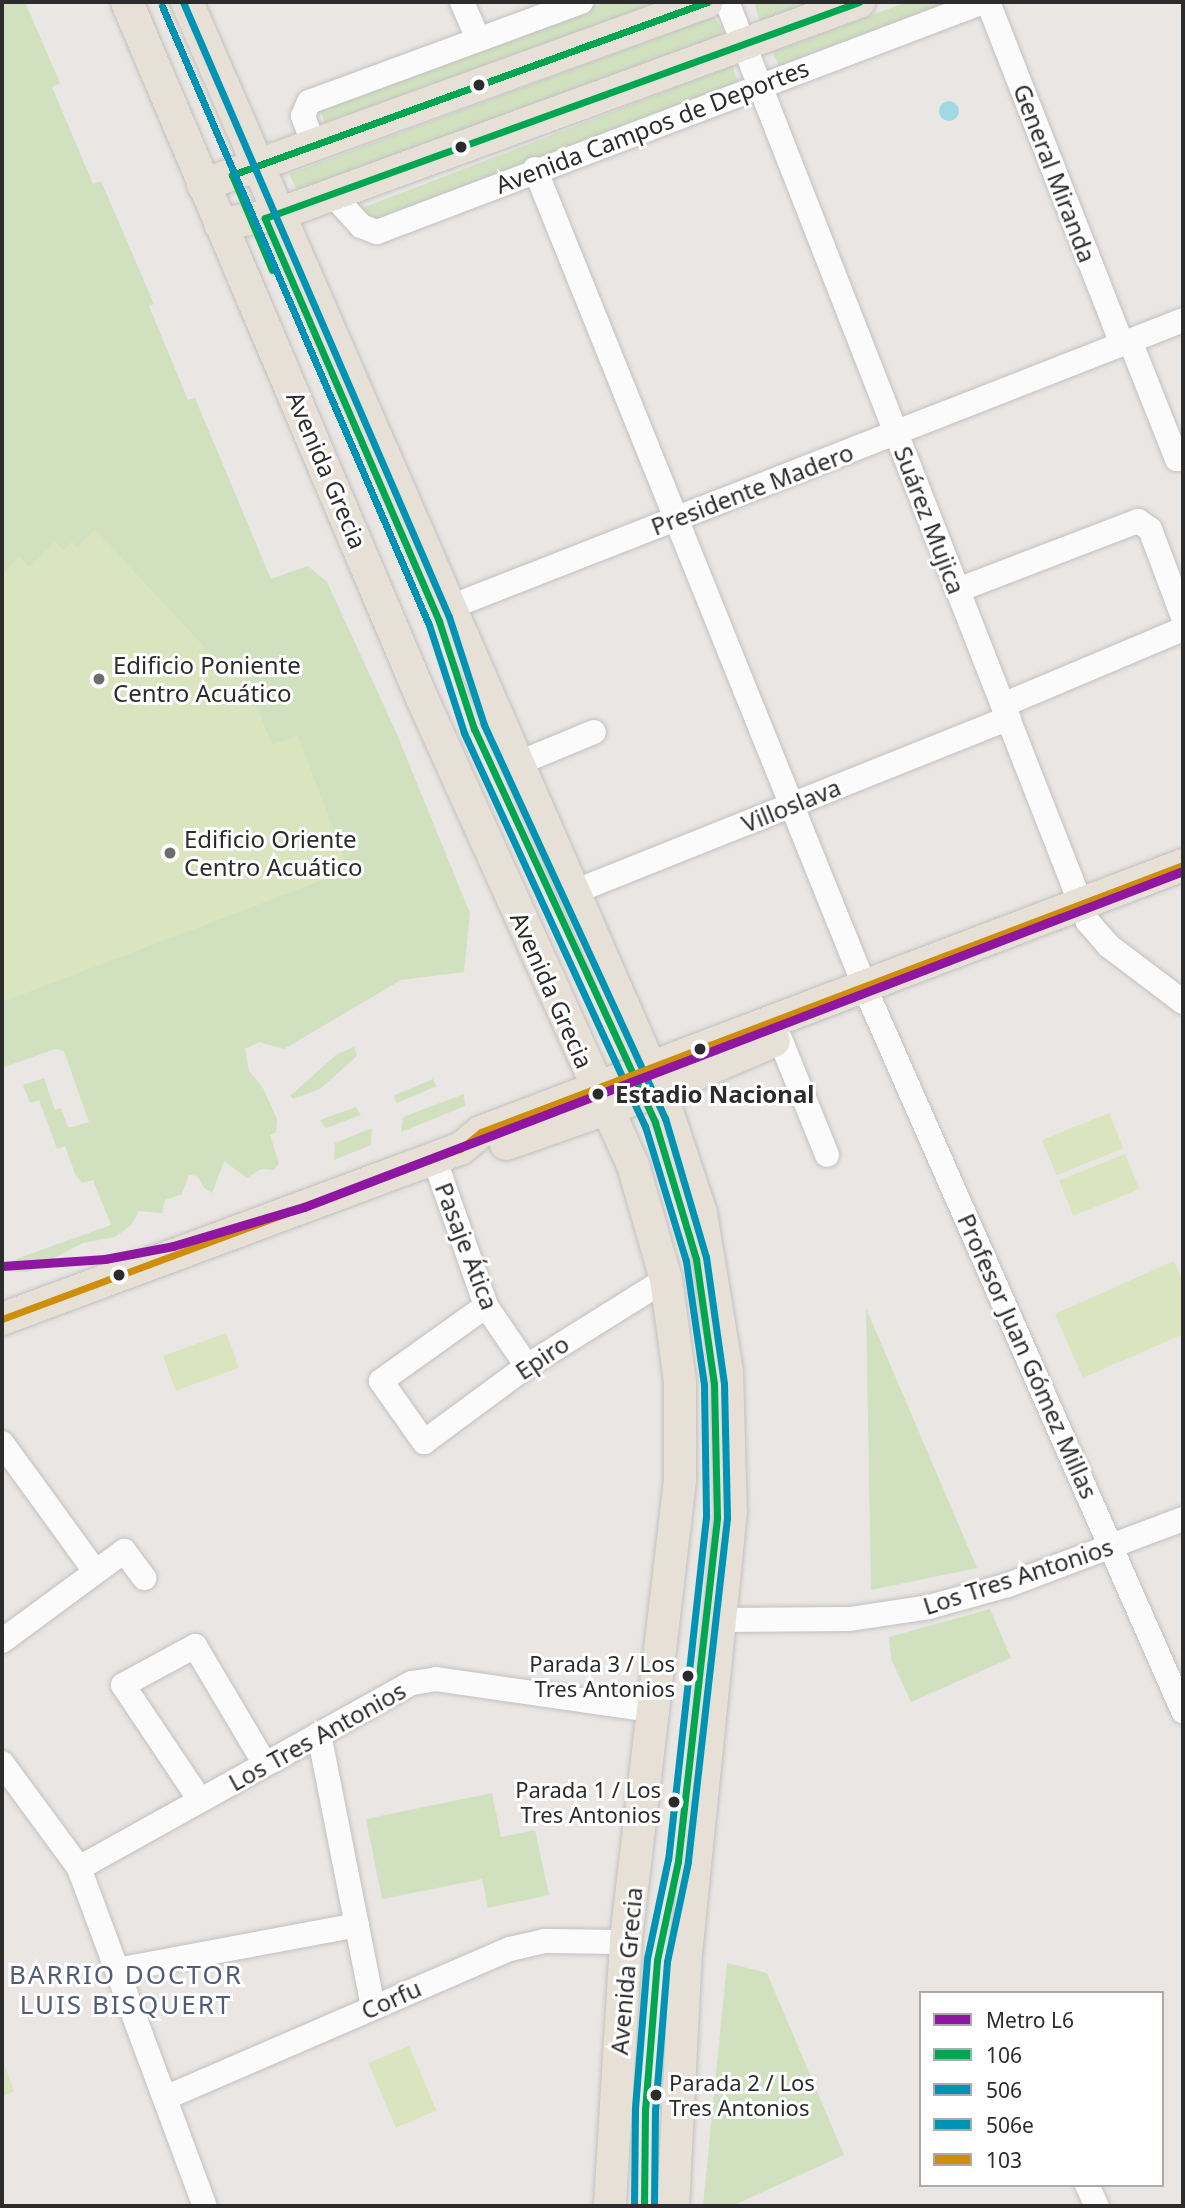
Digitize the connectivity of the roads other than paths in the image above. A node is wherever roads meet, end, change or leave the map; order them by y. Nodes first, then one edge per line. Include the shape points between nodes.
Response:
1 (127, 2) edge
2 (187, 2) edge
3 (462, 2) edge
4 (582, 2) edge
5 (708, 2) edge
6 (727, 2) edge
7 (859, 2) edge
8 (986, 2) edge
9 (478, 39) junction
10 (743, 44) junction
11 (759, 84) junction
12 (242, 131) junction
13 (305, 150) junction
14 (258, 166) junction
15 (535, 169) junction
16 (203, 185) junction
17 (333, 195) junction
18 (279, 214) junction
19 (220, 224) junction
20 (1183, 320) edge
21 (1132, 340) junction
22 (896, 433) junction
23 (1183, 433) edge
24 (1183, 456) edge
25 (676, 519) junction
26 (957, 590) junction
27 (453, 606) junction
28 (1183, 617) edge
29 (1183, 629) edge
30 (1005, 711) junction
31 (594, 732) dead end
32 (519, 763) junction
33 (792, 804) junction
34 (1183, 865) edge
35 (1183, 887) edge
36 (574, 892) junction
37 (1084, 913) junction
38 (868, 994) junction
39 (1183, 1002) edge
40 (780, 1039) junction
41 (655, 1079) junction
42 (602, 1098) junction
43 (447, 1154) junction
44 (827, 1155) dead end
45 (666, 1279) junction
46 (485, 1306) junction
47 (2, 1319) edge
48 (527, 1366) junction
49 (2, 1443) edge
50 (1183, 1519) edge
51 (1111, 1546) junction
52 (95, 1571) junction
53 (144, 1578) dead end
54 (724, 1620) junction
55 (2, 1641) edge
56 (657, 1711) junction
57 (1183, 1711) edge
58 (319, 1734) junction
59 (2, 1763) edge
60 (265, 1764) junction
61 (200, 1800) junction
62 (79, 1868) junction
63 (357, 1924) junction
64 (626, 1942) junction
65 (117, 1970) junction
66 (373, 2007) junction
67 (166, 2098) junction
68 (1088, 2187) edge
69 (205, 2206) edge
70 (610, 2206) edge
71 (673, 2206) edge
72 (1097, 2206) edge

1 - 16 main road, Avenida Grecia
2 - 12 main road
3 - 9 street
4 - 9 street
5 - 13 main road
6 - 10 street, Suárez Mujica
7 - 10 main road, Avenida Campos de Deportes
8 - 11 street, Avenida Campos de Deportes
8 - 21 street, General Miranda
9 - 13 street via 309,102 303,116
10 - 11 street, Suárez Mujica
10 - 17 main road, Avenida Campos de Deportes
11 - 15 street, Avenida Campos de Deportes
11 - 22 street, Suárez Mujica
12 - 13 main road via 263,147
12 - 14 main road
13 - 14 main road
14 - 16 main road
14 - 18 main road
15 - 17 street, Avenida Campos de Deportes via 377,232 361,226
15 - 25 street, Profesor Juan Gómez Millas
16 - 19 main road, Avenida Grecia
17 - 18 main road, Avenida Campos de Deportes
18 - 19 main road, Avenida Campos de Deportes
18 - 27 main road
19 - 42 main road, Avenida Grecia via 421,696
20 - 21 street, Presidente Madero
21 - 22 street, Presidente Madero
21 - 23 street
21 - 24 street via 1177,459
22 - 25 street, Presidente Madero
22 - 26 street, Suárez Mujica
25 - 27 street, Presidente Madero
25 - 33 street, Profesor Juan Gómez Millas
26 - 28 street via 1138,521 1150,529
26 - 30 street, Suárez Mujica
27 - 32 main road
29 - 30 street, Villoslava
30 - 33 street, Villoslava
30 - 37 street, Suárez Mujica
31 - 32 street
32 - 36 main road
33 - 36 street, Villoslava
33 - 38 street, Profesor Juan Gómez Millas
34 - 37 main road
35 - 37 main road
36 - 41 main road
37 - 38 main road
37 - 39 street, Suárez Mujica via 1109,946
38 - 40 main road
38 - 41 main road
38 - 51 street, Profesor Juan Gómez Millas
40 - 41 main road
40 - 44 street
41 - 42 main road
41 - 54 main road via 701,1213 721,1319 732,1469
42 - 43 main road via 487,1150
42 - 45 main road, Avenida Grecia via 644,1195
43 - 46 street, Pasaje Ática
43 - 47 main road
45 - 48 street, Epiro
45 - 56 main road, Avenida Grecia via 677,1344 681,1449
46 - 48 street, Pasaje Ática
46 - 48 street, Epiro via 381,1381 424,1442
49 - 52 street
50 - 51 street, Los Tres Antonios
51 - 54 street, Los Tres Antonios via 981,1593 902,1613 850,1619
51 - 57 street, Profesor Juan Gómez Millas
52 - 53 street via 124,1550
52 - 55 street
54 - 71 main road via 686,1951
56 - 58 street, Los Tres Antonios via 436,1679 412,1683
56 - 64 main road, Avenida Grecia
58 - 60 street, Los Tres Antonios
58 - 63 street
59 - 62 street
60 - 61 street, Los Tres Antonios
60 - 61 street via 195,1646 122,1685
61 - 62 street, Los Tres Antonios
62 - 65 street
63 - 65 street
63 - 66 street
64 - 66 street, Corfu via 544,1941 510,1949
64 - 70 main road, Avenida Grecia
65 - 67 street
66 - 67 street, Corfu
67 - 69 street
68 - 72 street

